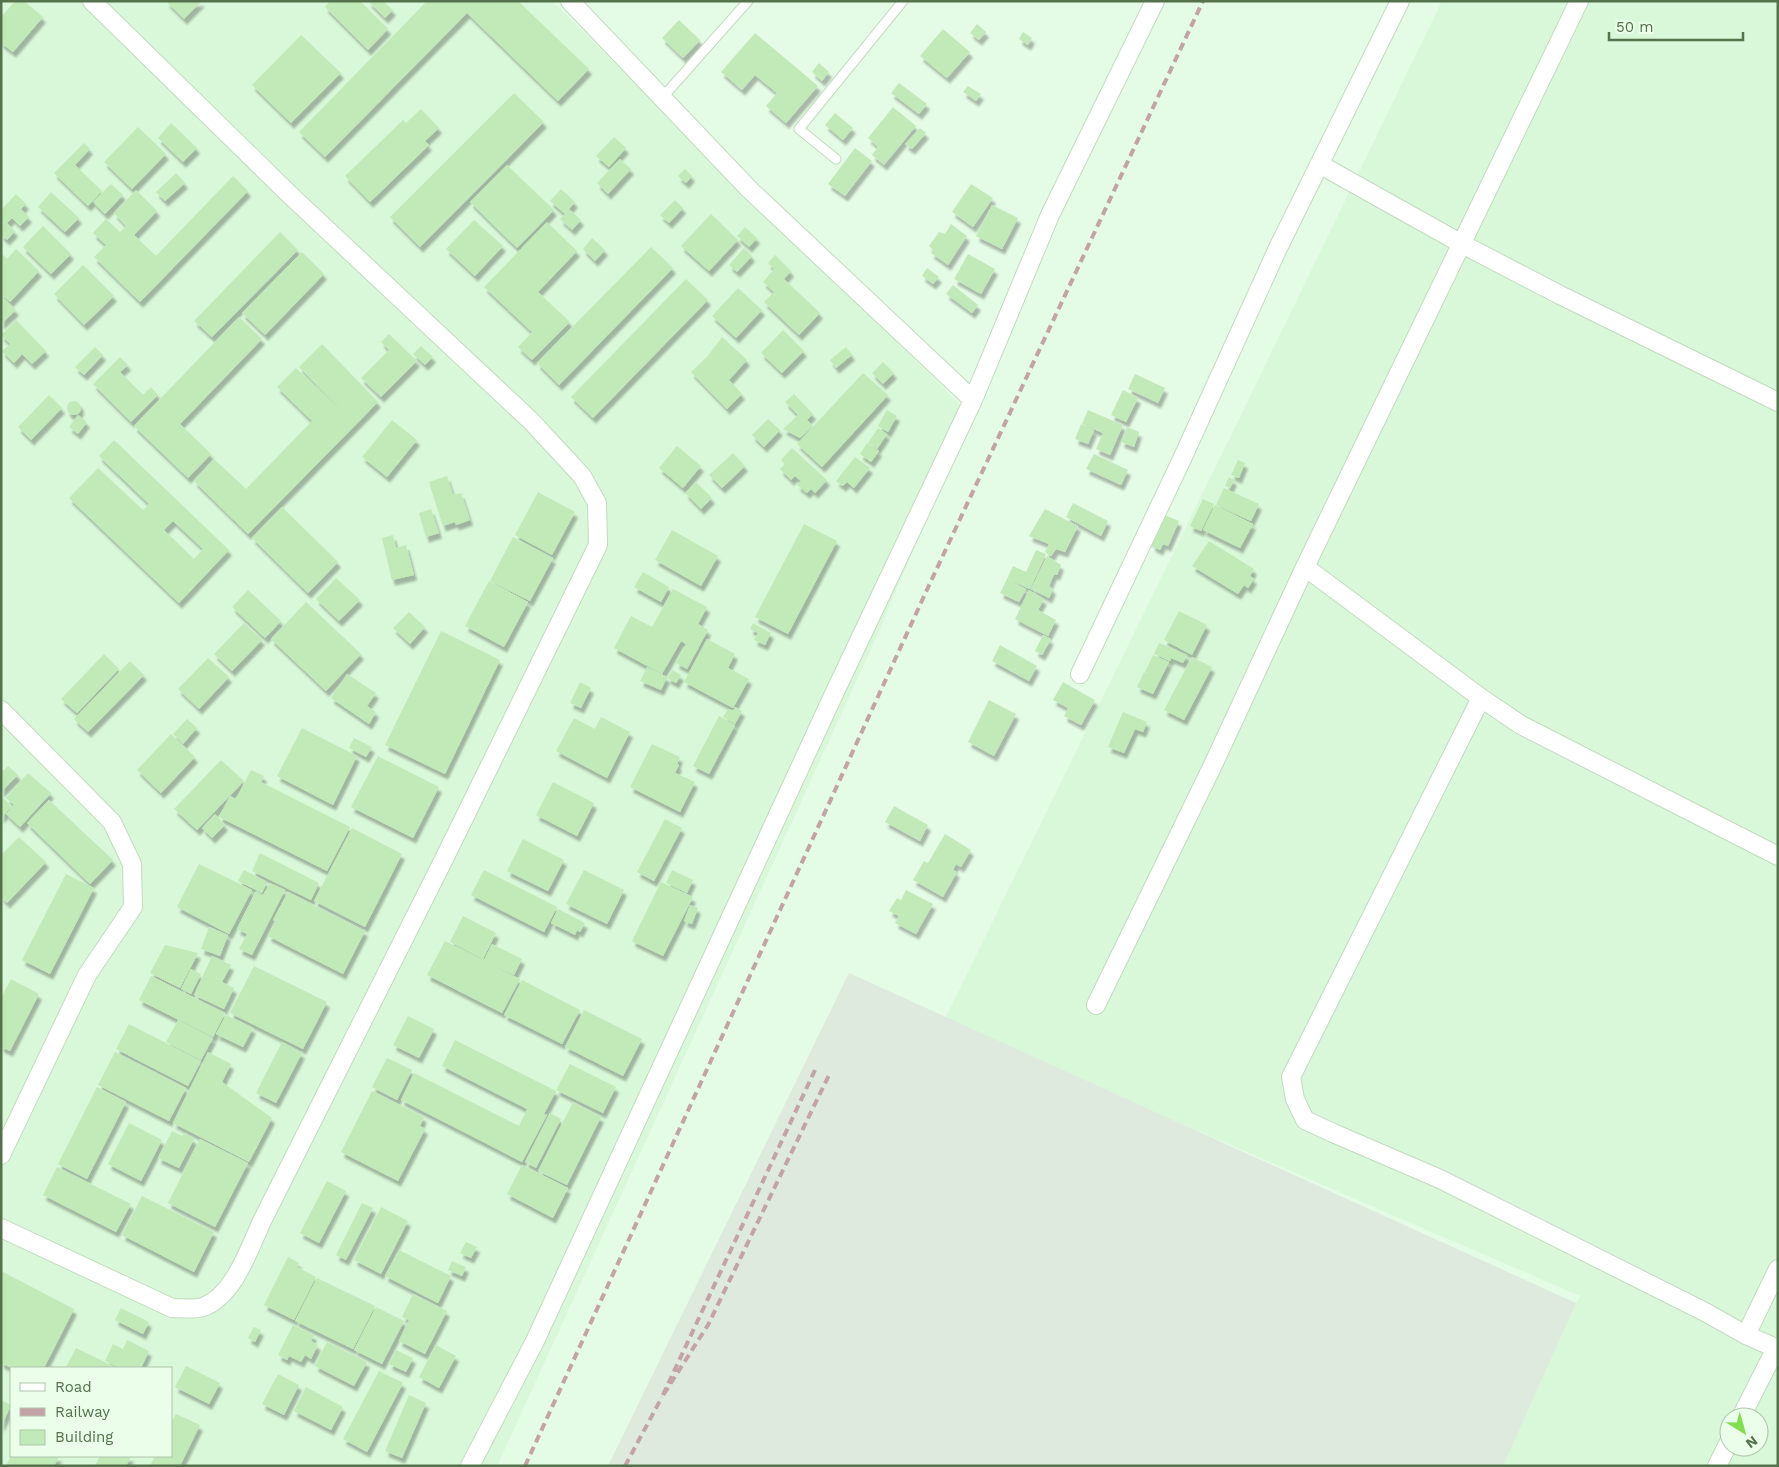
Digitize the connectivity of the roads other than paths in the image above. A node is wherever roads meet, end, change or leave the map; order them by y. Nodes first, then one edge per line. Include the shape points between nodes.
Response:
1 (92, 1) edge
2 (570, 1) edge
3 (748, 1) edge
4 (903, 1) edge
5 (1155, 1) edge
6 (1400, 1) edge
7 (1579, 1) edge
8 (662, 98) junction
9 (836, 159) dead end
10 (1319, 164) junction
11 (1462, 244) junction
12 (973, 400) junction
13 (1778, 402) edge
14 (1305, 567) junction
15 (1080, 674) dead end
16 (1481, 698) junction
17 (1, 710) edge
18 (1778, 856) edge
19 (1096, 1005) dead end
20 (1, 1155) edge
21 (1, 1228) edge
22 (1778, 1269) edge
23 (1746, 1335) junction
24 (1777, 1348) edge
25 (1746, 1407) edge
26 (470, 1466) edge

1 - 21 street via 289,194 531,421 582,476 597,503 598,546 237,1274 221,1297 202,1308 172,1308
2 - 8 street
3 - 8 lane
4 - 9 lane via 799,129
5 - 12 street via 1050,216
6 - 10 street
7 - 11 street
8 - 12 street via 749,189
10 - 11 street
10 - 15 street
11 - 13 street
11 - 14 street
12 - 26 street via 837,686 535,1341
14 - 16 street
14 - 19 street via 1212,768
16 - 18 street via 1521,725
16 - 23 street via 1291,1077 1295,1098 1305,1120 1440,1179
17 - 20 street via 112,822 132,864 133,907 87,975
22 - 23 street
23 - 24 street
24 - 25 street

